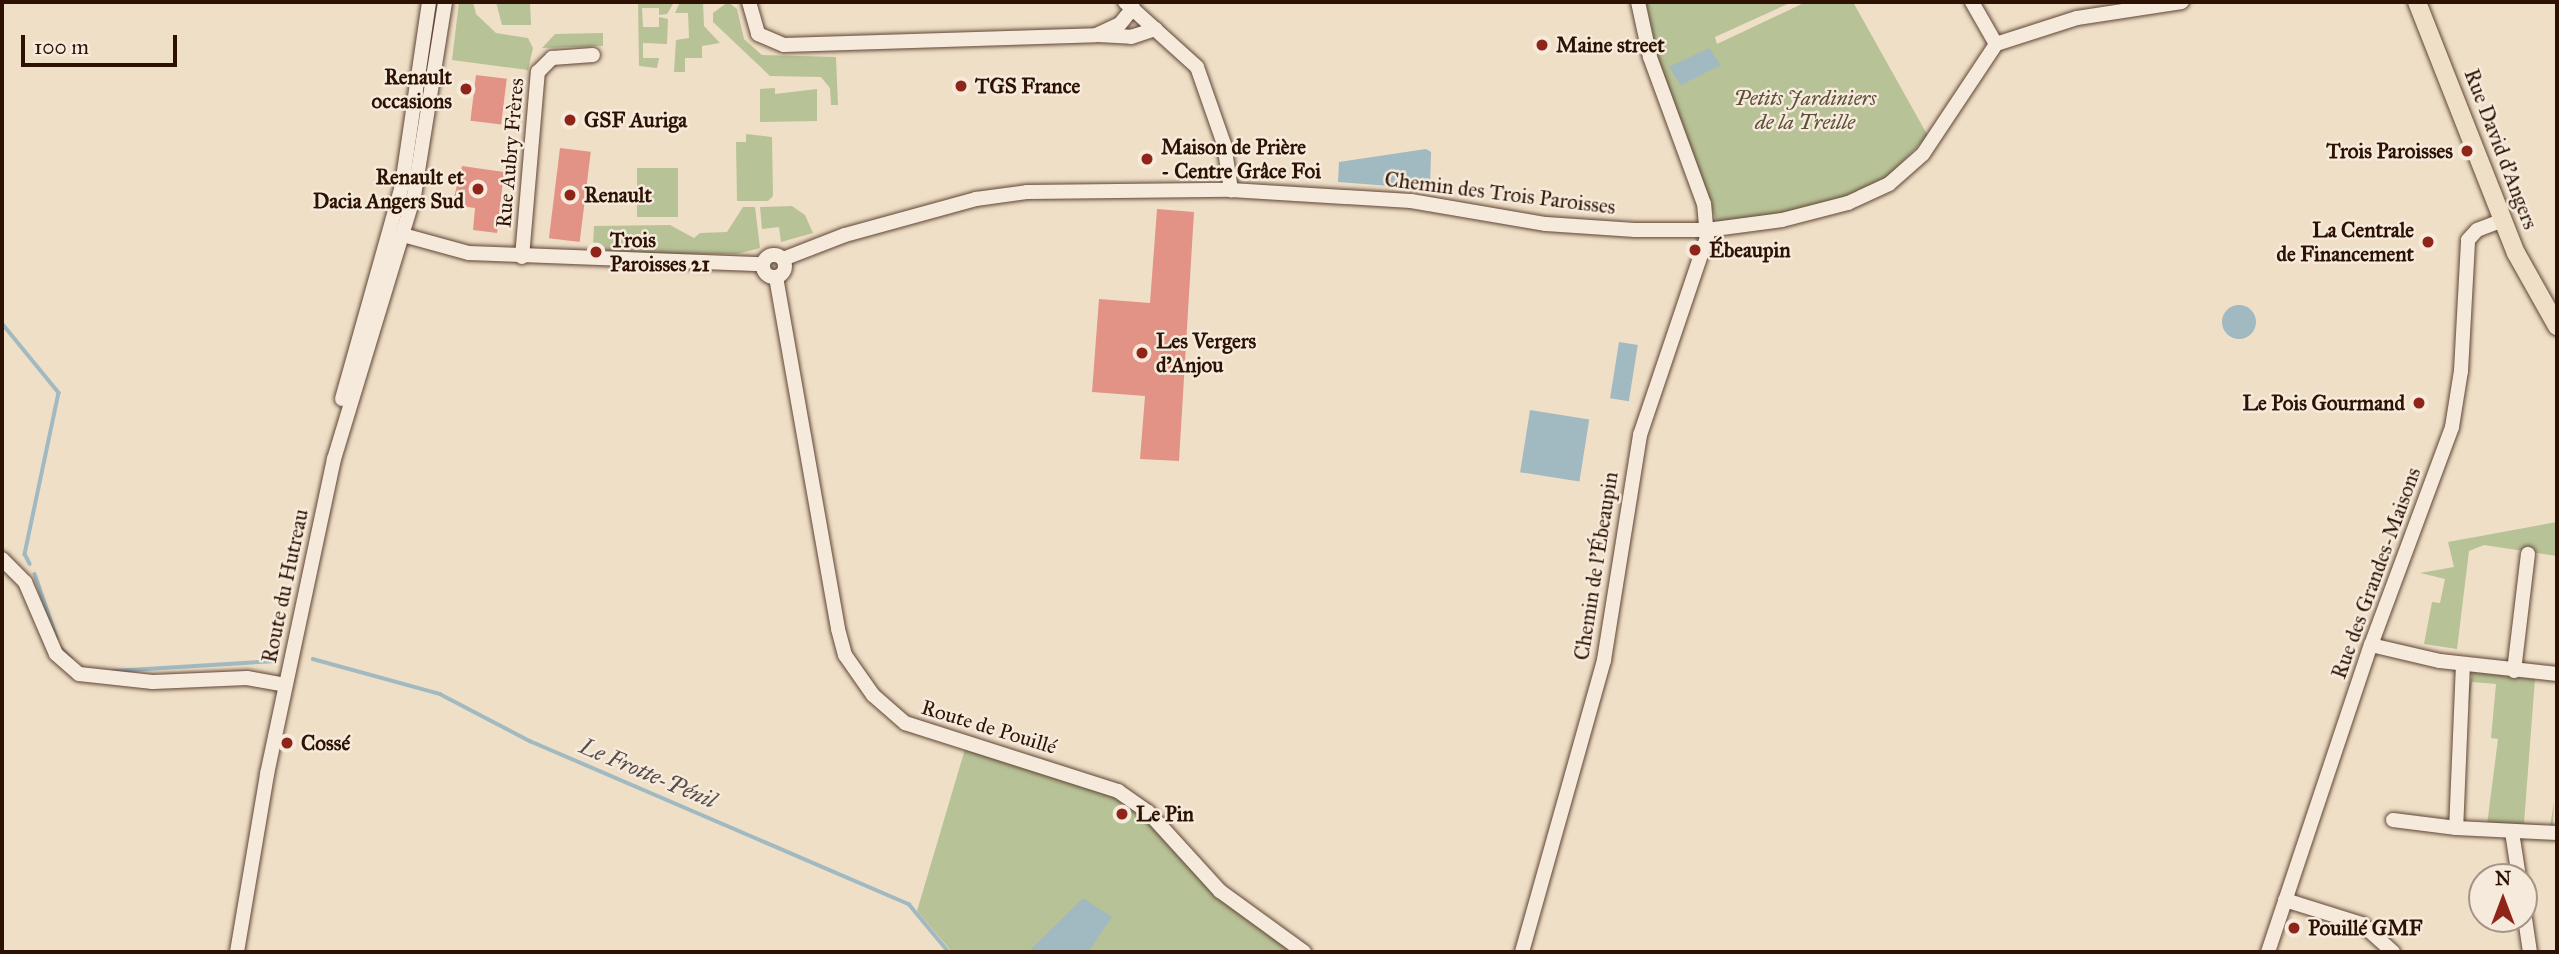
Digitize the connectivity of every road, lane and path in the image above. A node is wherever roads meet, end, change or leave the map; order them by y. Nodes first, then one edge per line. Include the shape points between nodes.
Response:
1 (429, 2) edge
2 (444, 2) edge
3 (749, 2) edge
4 (1638, 2) edge
5 (1972, 2) edge
6 (2182, 2) edge
7 (2417, 2) edge
8 (2424, 2) edge
9 (1129, 5) edge
10 (2428, 21) junction
11 (1156, 29) junction
12 (1096, 35) junction
13 (1996, 44) junction
14 (593, 55) dead end
15 (1231, 190) junction
16 (2503, 220) junction
17 (1707, 230) junction
18 (403, 235) junction
19 (522, 257) junction
20 (782, 259) junction
21 (762, 264) junction
22 (776, 277) junction
23 (2557, 326) edge
24 (334, 458) junction
25 (2528, 554) dead end
26 (2, 559) edge
27 (2371, 645) junction
28 (2463, 664) junction
29 (2514, 671) junction
30 (2557, 674) edge
31 (285, 685) junction
32 (2393, 820) dead end
33 (2456, 828) junction
34 (2512, 832) junction
35 (2557, 833) edge
36 (2517, 863) edge
37 (2285, 900) junction
38 (2527, 933) edge
39 (237, 952) edge
40 (1304, 952) edge
41 (1522, 952) edge
42 (2268, 952) edge
43 (2393, 952) edge
44 (2530, 952) edge

1 - 24 street via 402,185 353,348
2 - 18 street, Route du Hutreau via 415,192
3 - 12 street via 758,34 784,45
4 - 17 street via 1650,57 1690,159
5 - 13 street
6 - 13 street via 2087,15
7 - 10 main road, Rue David d'Angers
8 - 10 main road, Rue David d'Angers
9 - 11 street
9 - 12 street via 1120,24
10 - 16 main road, Rue David d'Angers
11 - 12 street via 1131,37
11 - 15 street via 1199,71 1224,144
13 - 17 street, Chemin des Trois Paroisses via 1923,154 1889,184 1808,214
14 - 19 street, Rue Aubry Frères via 552,58 538,72
15 - 17 street, Chemin des Trois Paroisses via 1411,201 1590,228
15 - 20 street, Chemin des Trois Paroisses via 1027,192 976,199 845,235
16 - 23 main road, Rue David d'Angers
16 - 27 street, Rue des Grandes-Maisons via 2477,230 2468,240 2461,371 2452,428
17 - 41 street, Chemin de l'Ébeaupin via 1693,289 1640,435 1606,649
18 - 19 street via 469,253
18 - 24 street, Route du Hutreau
19 - 21 street
20 - 21 street via 769,255
20 - 22 street via 784,270
21 - 22 street via 766,274
22 - 40 street, Route de Pouillé via 838,629 858,676 905,723 1099,782 1138,803 1220,891
24 - 31 street, Route du Hutreau
25 - 29 street
26 - 31 street via 25,582 56,654 79,674 153,682 247,678
27 - 28 street
27 - 37 street, Rue des Grandes-Maisons
28 - 29 street
28 - 33 street
29 - 30 street
31 - 39 street, Route du Hutreau
32 - 33 street
33 - 34 street
34 - 35 street
34 - 36 street
37 - 42 street, Rue des Grandes-Maisons
37 - 43 street via 2362,924
38 - 44 street

